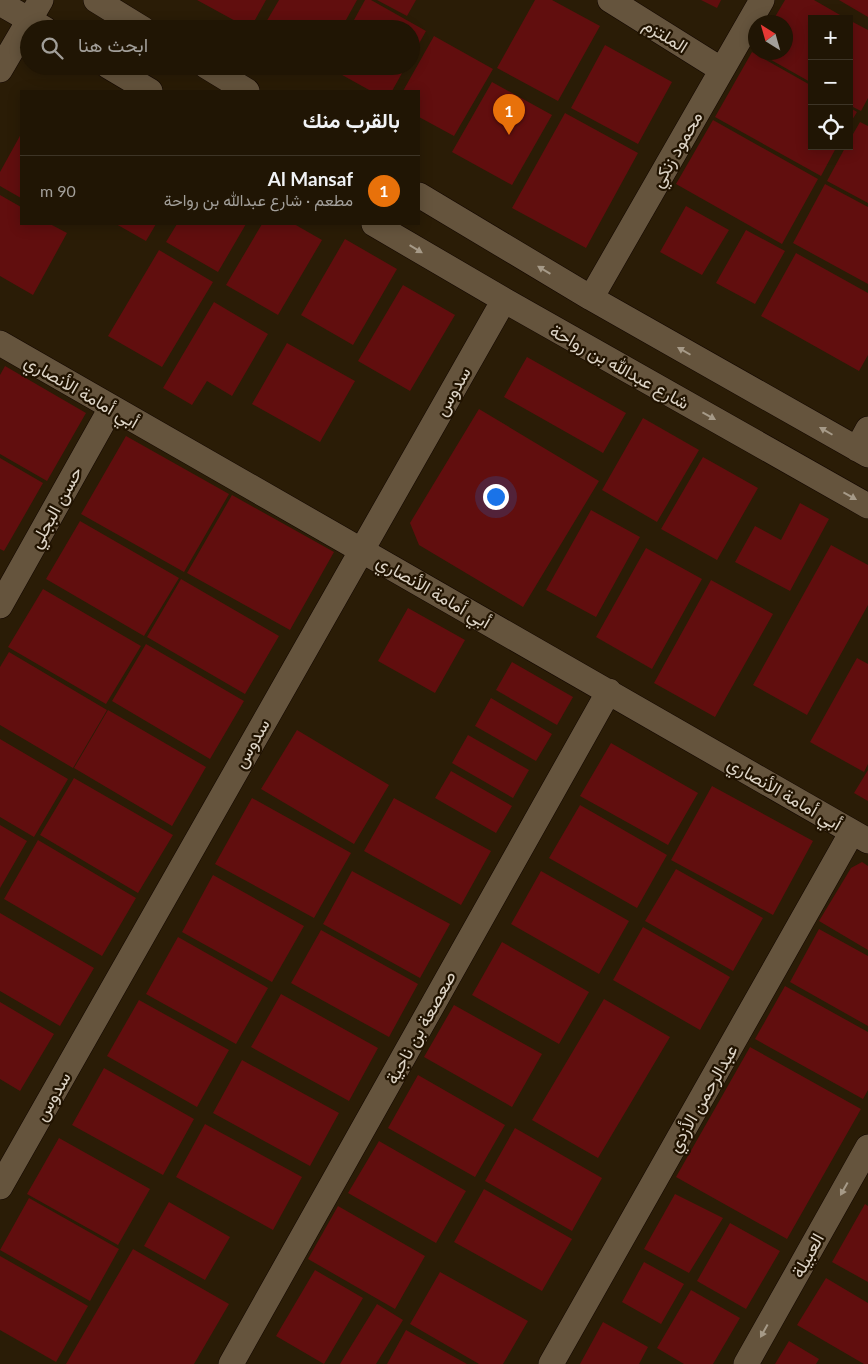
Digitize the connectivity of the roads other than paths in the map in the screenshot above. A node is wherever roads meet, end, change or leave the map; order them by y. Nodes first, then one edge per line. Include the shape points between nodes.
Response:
1 (96, 0) edge
2 (610, 0) edge
3 (762, 0) edge
4 (0, 3) edge
5 (38, 16) edge
6 (129, 20) edge
7 (20, 42) edge
8 (0, 70) edge
9 (722, 70) junction
10 (123, 75) edge
11 (221, 75) edge
12 (148, 90) edge
13 (245, 90) edge
14 (420, 195) edge
15 (376, 225) edge
16 (591, 298) junction
17 (504, 300) junction
18 (0, 344) edge
19 (111, 408) junction
20 (864, 444) edge
21 (868, 506) edge
22 (361, 550) junction
23 (0, 606) edge
24 (609, 691) junction
25 (860, 836) edge
26 (868, 1147) edge
27 (0, 1187) edge
28 (232, 1364) edge
29 (551, 1364) edge
30 (746, 1364) edge

1 - 6 street
2 - 9 street, الملتزم
3 - 9 street, محمود زنكي
4 - 5 street
7 - 8 street
9 - 16 street, محمود زنكي
10 - 12 street
11 - 13 street
16 -> 14 street
15 -> 17 street, شارع عبدالله بن رواحة
20 -> 16 street
17 -> 21 street, شارع عبدالله بن رواحة
17 - 22 street, سدوس
18 - 19 street, أبي أمامة الأنصاري
19 - 22 street, أبي أمامة الأنصاري
19 - 23 street, حسن البجلي
22 - 24 street, أبي أمامة الأنصاري
22 - 27 street, سدوس
24 - 25 street, أبي أمامة الأنصاري
24 - 28 street, صعصعة بن ناجية
25 - 29 street, عبدالرحمن الأزدي
26 -> 30 street, العبيلة

